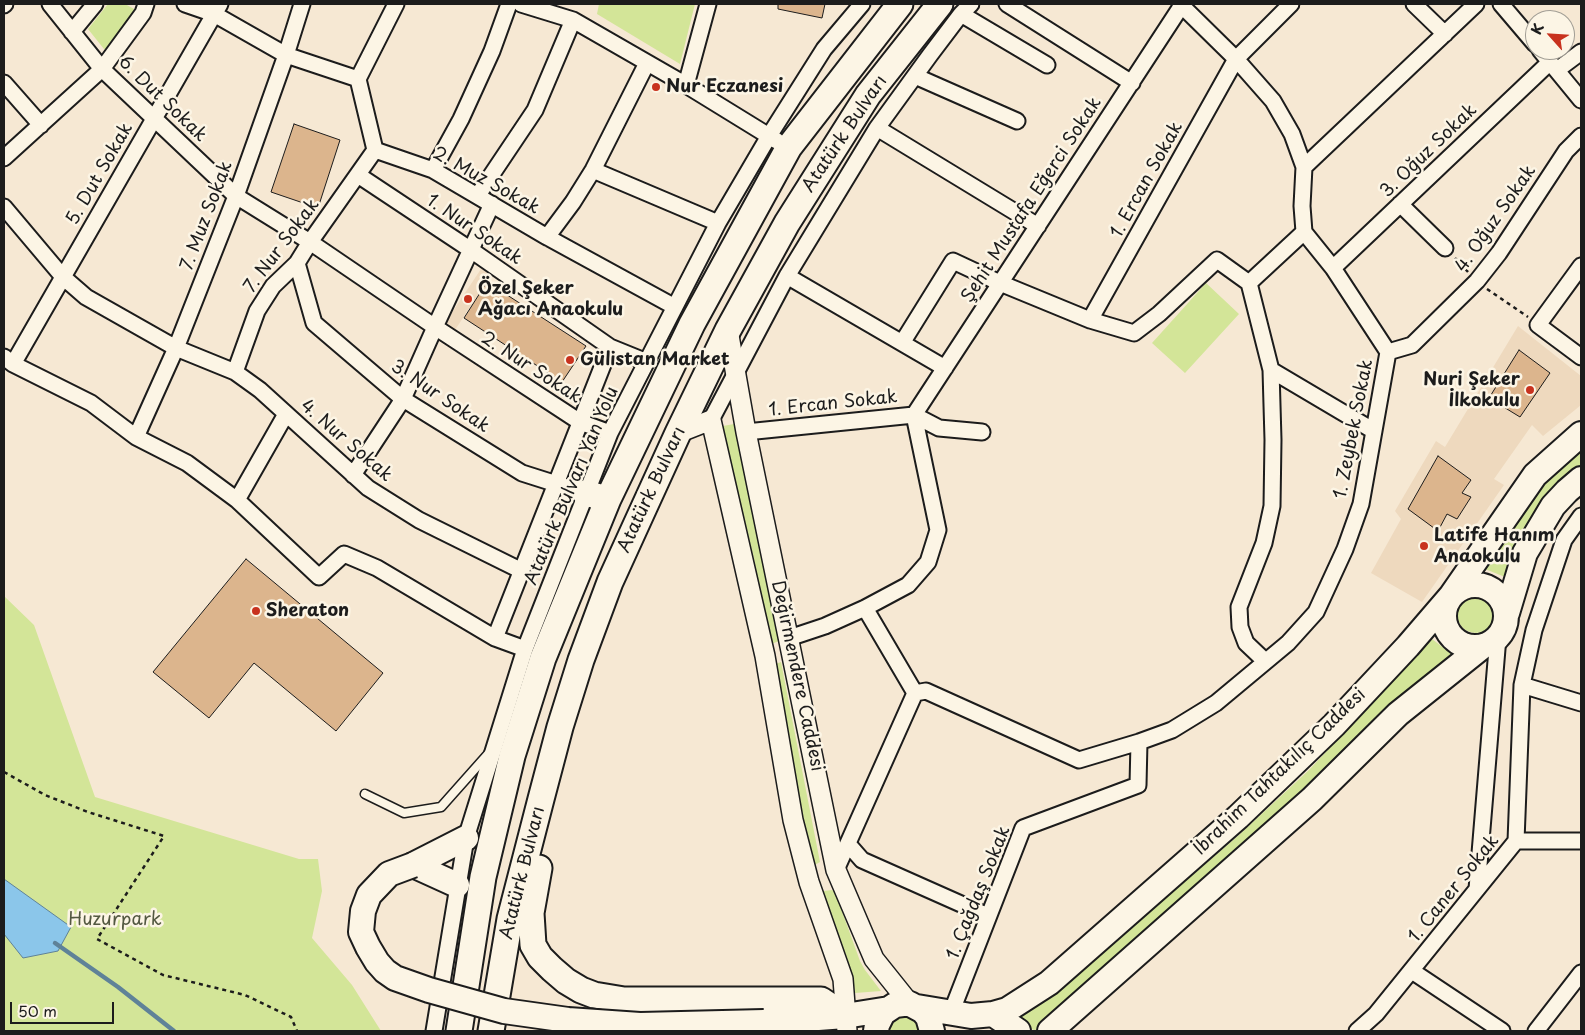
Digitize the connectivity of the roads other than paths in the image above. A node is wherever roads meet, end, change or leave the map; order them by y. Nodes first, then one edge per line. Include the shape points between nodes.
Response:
1 (50, 4) edge
2 (95, 4) edge
3 (146, 4) edge
4 (185, 4) edge
5 (302, 4) edge
6 (396, 4) edge
7 (509, 4) edge
8 (521, 4) edge
9 (708, 4) edge
10 (862, 4) edge
11 (900, 4) edge
12 (1007, 4) edge
13 (1291, 4) edge
14 (1414, 4) edge
15 (1476, 4) edge
16 (1501, 4) edge
17 (1181, 5) edge
18 (957, 7) edge
19 (217, 9) edge
20 (573, 20) junction
21 (72, 32) junction
22 (1525, 32) edge
23 (1445, 34) junction
24 (1581, 52) edge
25 (286, 55) junction
26 (1236, 59) junction
27 (1548, 60) edge
28 (647, 63) junction
29 (1047, 65) dead end
30 (1553, 66) junction
31 (102, 69) junction
32 (915, 76) junction
33 (358, 79) junction
34 (4, 83) edge
35 (1132, 83) junction
36 (686, 85) junction
37 (1581, 100) edge
38 (154, 118) junction
39 (1017, 121) dead end
40 (41, 125) junction
41 (877, 128) junction
42 (1581, 136) edge
43 (779, 142) junction
44 (375, 150) junction
45 (4, 158) edge
46 (1304, 167) junction
47 (433, 170) junction
48 (593, 170) junction
49 (358, 175) junction
50 (236, 196) junction
51 (478, 196) junction
52 (492, 204) junction
53 (1400, 204) junction
54 (4, 207) edge
55 (718, 223) junction
56 (1038, 226) junction
57 (1304, 232) junction
58 (547, 237) junction
59 (310, 242) junction
60 (1445, 248) dead end
61 (471, 250) junction
62 (297, 263) junction
63 (1581, 266) edge
64 (1334, 268) junction
65 (787, 276) junction
66 (63, 277) junction
67 (1000, 283) junction
68 (1249, 283) junction
69 (675, 307) junction
70 (1090, 320) junction
71 (435, 327) junction
72 (728, 330) junction
73 (902, 342) junction
74 (610, 347) junction
75 (176, 348) junction
76 (1388, 352) junction
77 (1581, 356) edge
78 (8, 360) edge
79 (647, 362) junction
80 (945, 368) junction
81 (1270, 370) junction
82 (235, 372) junction
83 (735, 374) junction
84 (403, 399) junction
85 (286, 414) junction
86 (914, 415) junction
87 (711, 420) junction
88 (580, 422) junction
89 (1374, 431) junction
90 (746, 432) junction
91 (982, 432) dead end
92 (610, 433) junction
93 (678, 433) junction
94 (1581, 434) edge
95 (136, 437) junction
96 (353, 475) junction
97 (1581, 480) edge
98 (555, 485) junction
99 (596, 496) junction
100 (237, 500) junction
101 (1581, 516) edge
102 (522, 571) junction
103 (1451, 596) junction
104 (865, 608) junction
105 (1506, 612) junction
106 (495, 638) junction
107 (1490, 642) junction
108 (790, 643) junction
109 (524, 649) junction
110 (765, 656) junction
111 (1265, 661) junction
112 (1522, 684) junction
113 (916, 692) junction
114 (1581, 703) edge
115 (1139, 742) junction
116 (493, 747) junction
117 (365, 794) dead end
118 (541, 799) junction
119 (466, 838) junction
120 (1581, 840) edge
121 (1516, 841) junction
122 (848, 844) junction
123 (413, 865) junction
124 (836, 870) junction
125 (809, 882) junction
126 (457, 885) junction
127 (1477, 889) junction
128 (988, 916) junction
129 (1412, 971) junction
130 (1581, 973) edge
131 (905, 1007) junction
132 (951, 1013) junction
133 (993, 1014) junction
134 (764, 1022) junction
135 (846, 1024) edge
136 (434, 1031) edge
137 (458, 1031) edge
138 (491, 1031) edge
139 (811, 1031) edge
140 (876, 1031) edge
141 (932, 1031) edge
142 (1018, 1031) edge
143 (1050, 1031) edge
144 (1357, 1031) edge
145 (1502, 1031) edge
146 (1536, 1031) edge

1 - 21 street, 6. Dut Sokak
2 - 21 street
3 - 31 street via 143,13
4 - 19 street
5 - 25 street, 7. Muz Sokak
6 - 33 street
7 - 47 street via 461,119
8 - 20 street
9 - 36 street
10 - 43 street, Atatürk Bulvarı Yan Yolu via 824,49
11 - 43 highway, Atatürk Bulvarı
12 - 35 street
13 - 26 street, 1. Ercan Sokak
14 - 23 street
15 - 23 street
16 - 22 street
17 - 26 street
17 - 35 street, Şehit Mustafa Eğerci Sokak
18 - 29 street
18 - 32 street
18 - 72 highway, Atatürk Bulvarı via 868,95 787,223
19 - 25 street
19 - 38 street, 5. Dut Sokak
20 - 28 street
20 - 51 street via 535,110
21 - 31 street, 6. Dut Sokak
23 - 46 street
24 - 30 street, 3. Oğuz Sokak
25 - 33 street
25 - 50 street, 7. Muz Sokak
26 - 46 street via 1273,102 1292,134
26 - 70 street, 1. Ercan Sokak
27 - 30 street
28 - 36 street
28 - 48 street
30 - 37 street
30 - 53 street, 3. Oğuz Sokak
31 - 38 street, 6. Dut Sokak
31 - 40 street
32 - 39 street
32 - 41 street
33 - 44 street
34 - 40 street
35 - 56 street, Şehit Mustafa Eğerci Sokak
36 - 43 street
38 - 50 street, 6. Dut Sokak
38 - 66 street, 5. Dut Sokak
40 - 45 street
41 - 56 street
41 - 65 street
42 - 76 street, 4. Oğuz Sokak via 1566,151 1477,282 1412,345
43 - 55 street, Atatürk Bulvarı Yan Yolu
43 - 99 highway, Atatürk Bulvarı via 692,324
44 - 47 street, 2. Muz Sokak
44 - 49 street, 7. Nur Sokak
46 - 57 street
47 - 51 street, 2. Muz Sokak
48 - 55 street
48 - 58 street
49 - 59 street, 7. Nur Sokak
49 - 61 street, 1. Nur Sokak
50 - 59 street, 6. Dut Sokak
50 - 75 street, 7. Muz Sokak
51 - 52 street, 2. Muz Sokak
52 - 58 street, 2. Muz Sokak
52 - 61 street
53 - 60 street
53 - 64 street, 3. Oğuz Sokak
54 - 66 street, 4. Nur Sokak
55 - 69 street, Atatürk Bulvarı Yan Yolu
56 - 67 street, Şehit Mustafa Eğerci Sokak
57 - 64 street, 1. Zeybek Sokak
57 - 68 street
58 - 69 street, 2. Muz Sokak
59 - 62 street, 7. Nur Sokak
59 - 71 street, 2. Nur Sokak
61 - 71 street
61 - 74 street, 1. Nur Sokak
62 - 82 street, 7. Nur Sokak via 273,286 257,311
62 - 84 street, 3. Nur Sokak via 314,323
63 - 77 street via 1538,324
64 - 76 street, 1. Zeybek Sokak
65 - 73 street
65 - 83 street
66 - 75 street, 4. Nur Sokak via 86,297
66 - 78 street, 5. Dut Sokak
67 - 70 street
67 - 73 street via 953,261
67 - 80 street, Şehit Mustafa Eğerci Sokak
68 - 70 street via 1217,260 1134,333
68 - 81 street
69 - 79 street, Atatürk Bulvarı Yan Yolu
71 - 84 street
71 - 88 street, 2. Nur Sokak
72 - 83 street, Değirmendere Caddesi
72 - 93 highway, Atatürk Bulvarı
73 - 80 street
74 - 79 street, 1. Nur Sokak
74 - 88 street
75 - 82 street, 4. Nur Sokak
75 - 95 street, 7. Muz Sokak
76 - 89 street, 1. Zeybek Sokak
78 - 95 street via 91,403
79 - 92 street, Atatürk Bulvarı Yan Yolu
80 - 86 street, Şehit Mustafa Eğerci Sokak
81 - 89 street
81 - 111 street via 1274,440 1272,506 1264,543 1239,608 1240,627 1246,644
82 - 85 street, 4. Nur Sokak
83 - 87 street
83 - 90 street, Değirmendere Caddesi
84 - 96 street
84 - 98 street, 3. Nur Sokak via 522,473
85 - 96 street, 4. Nur Sokak
85 - 100 street
86 - 90 street, 1. Ercan Sokak
86 - 91 street, 1. Ercan Sokak via 939,428
86 - 104 street via 938,530 928,562 908,585
87 - 93 street
87 - 110 street, Değirmendere Caddesi
88 - 92 street, 2. Nur Sokak
88 - 98 street
89 - 111 street, 1. Zeybek Sokak via 1361,504 1345,549 1316,612 1288,643
90 - 108 street, Değirmendere Caddesi
92 - 99 street, Atatürk Bulvarı Yan Yolu
93 - 118 highway, Atatürk Bulvarı via 610,582 578,670
94 - 103 main road, İbrahim Tahtakılıç Caddesi via 1535,475
95 - 100 street via 187,463
96 - 102 street, 4. Nur Sokak via 419,520
97 - 105 main road via 1553,506 1525,553
98 - 99 street, 3. Nur Sokak
98 - 102 street
99 - 109 street, Atatürk Bulvarı Yan Yolu
99 - 137 highway, Atatürk Bulvarı via 512,756 483,877
100 - 106 street via 319,578 344,554 377,568
101 - 112 street, 1. Caner Sokak via 1564,540 1534,630
102 - 106 street
103 - 105 main road via 1459,588 1480,584 1498,594
103 - 107 main road via 1444,612 1446,629 1451,636 1465,646
103 - 133 main road, İbrahim Tahtakılıç Caddesi via 1334,725 1238,817 1049,983 1007,1010
104 - 108 street
104 - 113 street
105 - 107 main road via 1503,630
106 - 109 street
107 - 127 street
107 - 143 main road, İbrahim Tahtakılıç Caddesi via 1398,714 1312,799
108 - 110 street
108 - 124 street, Değirmendere Caddesi
109 - 116 street, Atatürk Bulvarı Yan Yolu
110 - 125 street, Değirmendere Caddesi via 793,820
111 - 115 street, 1. Zeybek Sokak via 1216,704 1172,730
112 - 114 street
112 - 121 street, 1. Caner Sokak
113 - 115 street, 1. Zeybek Sokak via 926,691 1080,760
113 - 122 street
115 - 128 street, 1. Çağdaş Sokak via 1138,785 1023,828
116 - 117 lane via 441,807 404,813
116 - 119 street, Atatürk Bulvarı Yan Yolu
118 - 135 highway via 544,825 531,932 540,957 566,981 594,995 624,1000 821,1000
118 - 138 highway, Atatürk Bulvarı via 510,920
119 - 123 main road
119 - 126 street, Atatürk Bulvarı Yan Yolu
120 - 121 street
121 - 127 street, 1. Caner Sokak
122 - 124 street
122 - 128 street via 862,860
123 - 126 main road
123 - 134 main road, bridge via 389,874 369,895 363,912 361,932 368,947 377,962 395,978 504,1011 568,1020 640,1025
124 - 125 street
124 - 131 street, Değirmendere Caddesi via 874,959
125 - 135 street, Değirmendere Caddesi via 843,979
126 - 136 street, Atatürk Bulvarı Yan Yolu
127 - 129 street, 1. Caner Sokak
128 - 132 street, 1. Çağdaş Sokak
129 - 144 street, 1. Caner Sokak via 1376,1014
129 - 145 street
130 - 146 street
131 - 132 main road, İbrahim Tahtakılıç Caddesi
131 - 135 main road
131 - 140 main road via 880,1018
131 - 141 main road via 928,1017
132 - 133 main road, İbrahim Tahtakılıç Caddesi via 971,1016
133 - 142 main road
134 - 135 main road
134 - 139 main road

